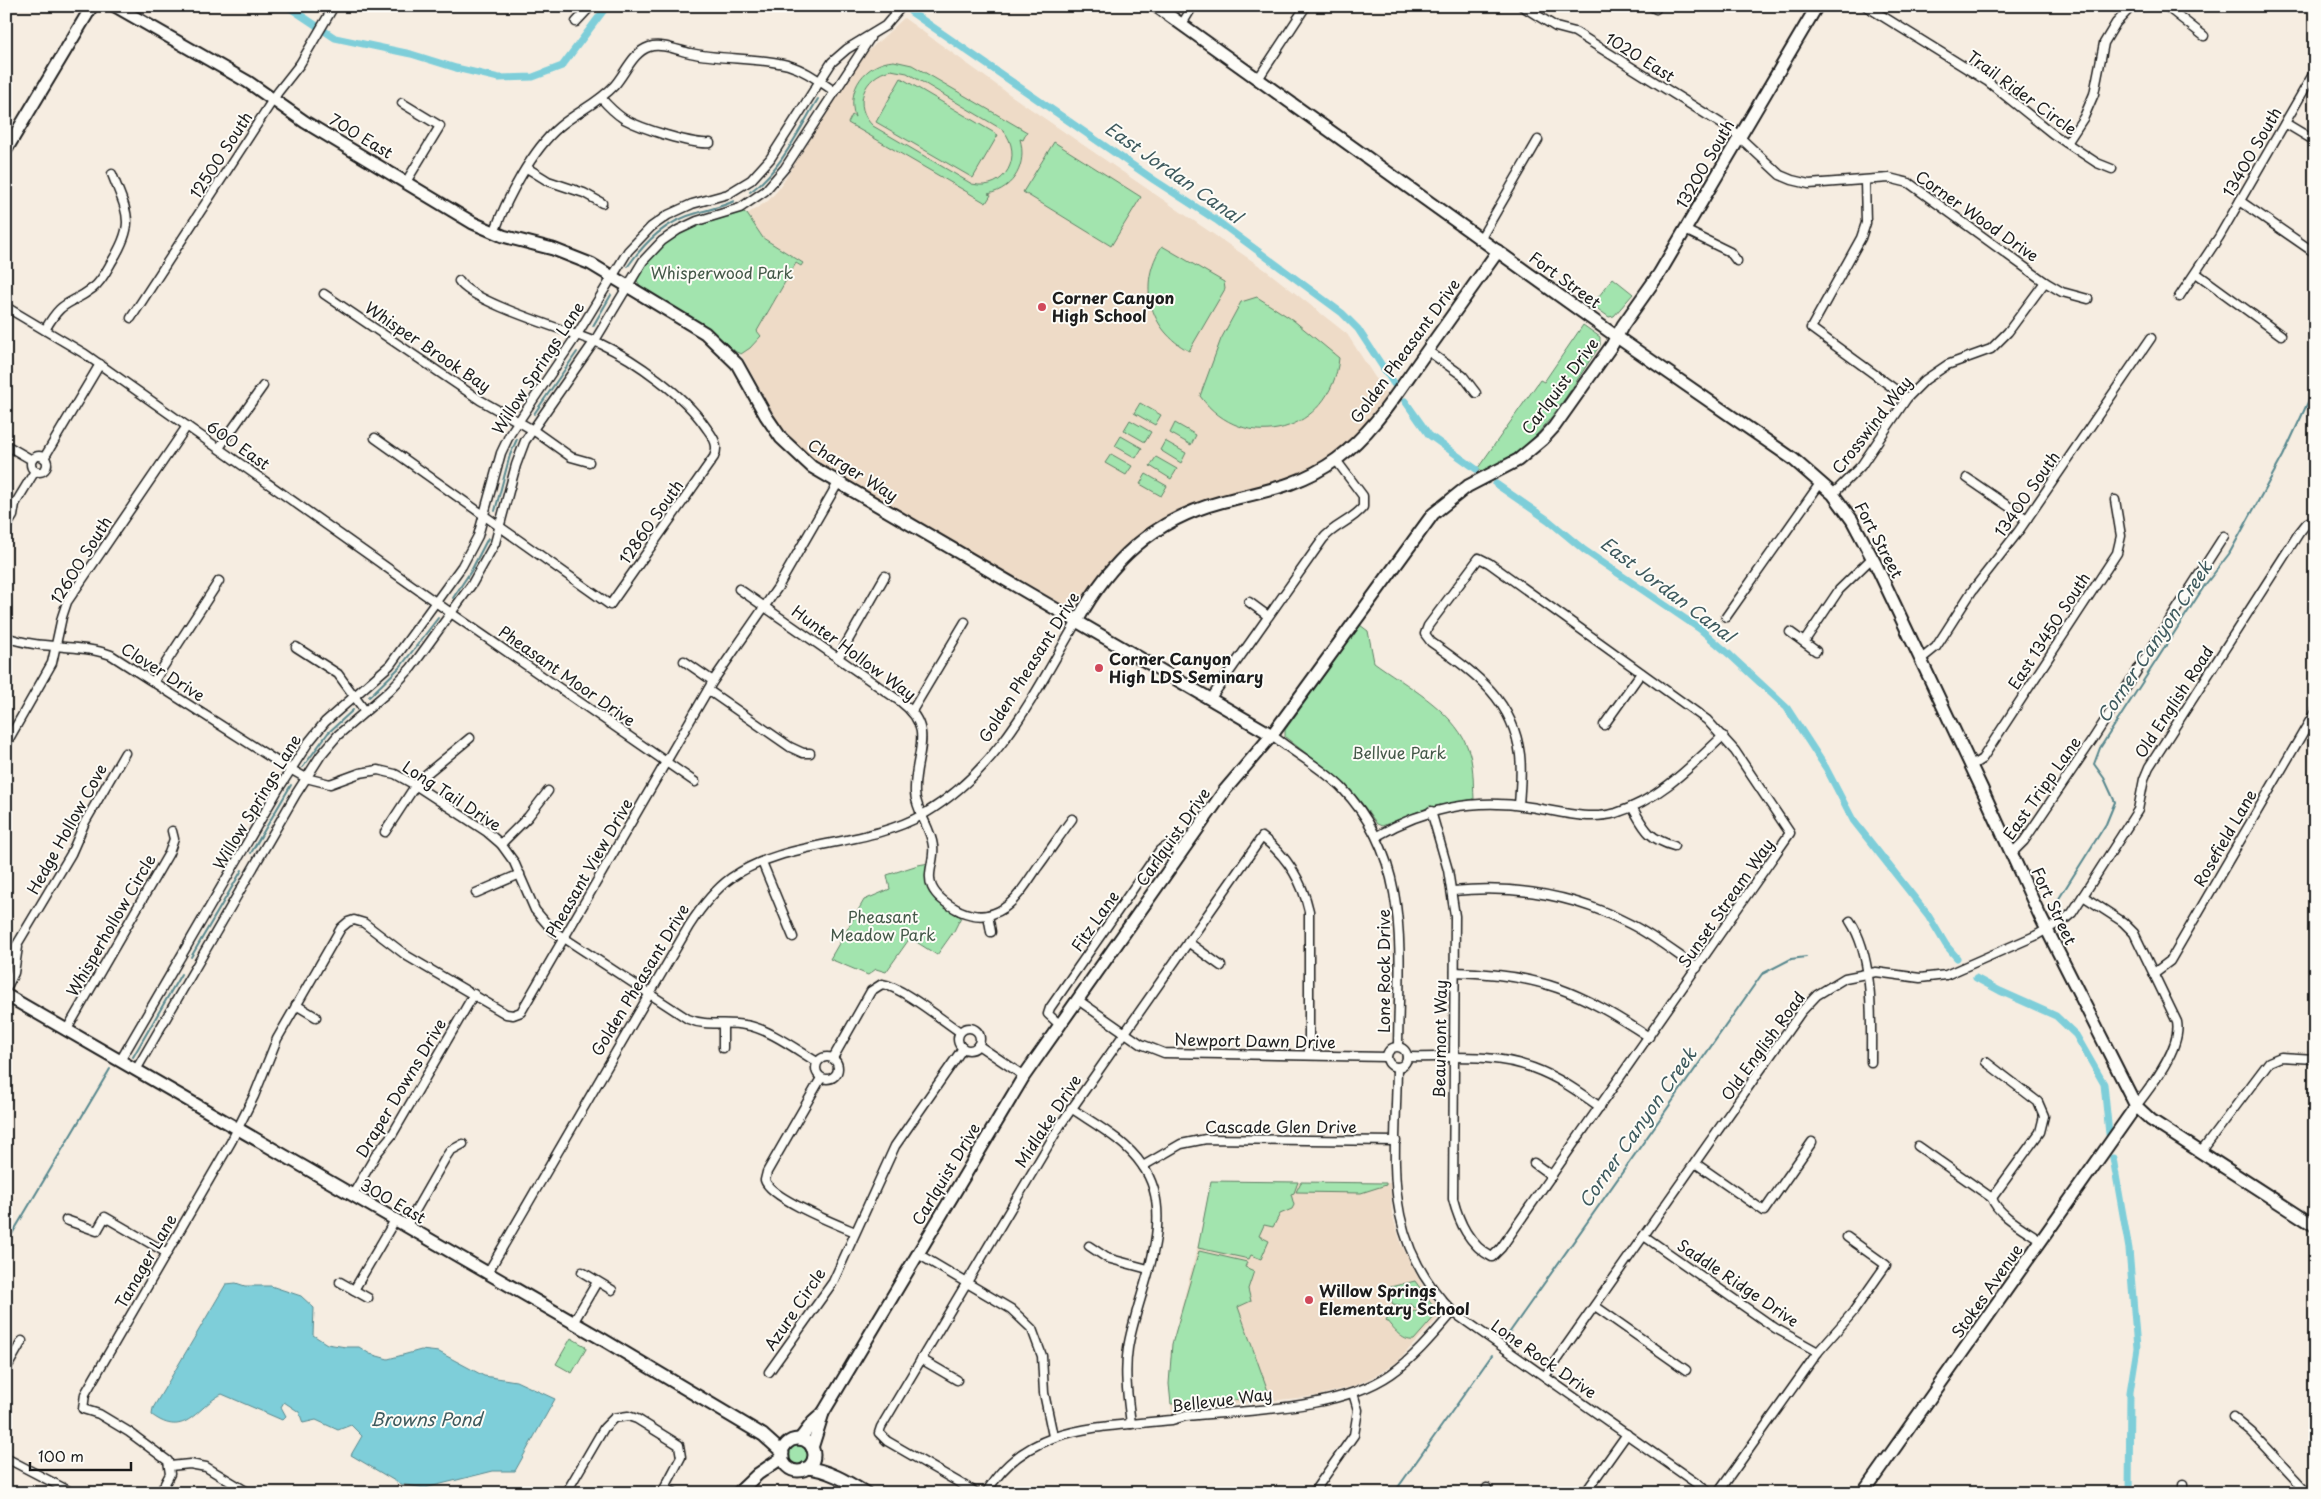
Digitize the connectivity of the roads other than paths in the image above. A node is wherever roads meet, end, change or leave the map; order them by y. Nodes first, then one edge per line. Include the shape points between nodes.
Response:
1 (92, 6) edge
2 (114, 6) edge
3 (334, 6) edge
4 (591, 6) edge
5 (902, 6) edge
6 (1156, 6) edge
7 (1193, 6) edge
8 (1306, 6) edge
9 (1522, 6) edge
10 (1817, 6) edge
11 (1866, 6) edge
12 (2132, 6) edge
13 (2166, 6) edge
14 (576, 22) dead end
15 (1182, 24) junction
16 (875, 33) junction
17 (2204, 36) dead end
18 (2315, 71) edge
19 (1258, 79) junction
20 (819, 81) junction
21 (834, 92) junction
22 (601, 98) junction
23 (274, 99) junction
24 (402, 103) dead end
25 (2285, 123) junction
26 (1740, 138) junction
27 (1538, 140) dead end
28 (2315, 141) edge
29 (710, 143) dead end
30 (2067, 143) junction
31 (6, 150) edge
32 (527, 168) junction
33 (2112, 169) dead end
34 (112, 174) dead end
35 (1865, 181) junction
36 (406, 182) junction
37 (2240, 201) junction
38 (602, 203) dead end
39 (1685, 230) junction
40 (494, 233) junction
41 (1481, 238) junction
42 (1498, 251) junction
43 (2315, 253) edge
44 (1737, 261) dead end
45 (607, 273) junction
46 (2196, 273) junction
47 (459, 281) dead end
48 (2045, 282) junction
49 (628, 285) junction
50 (324, 294) dead end
51 (2179, 297) dead end
52 (2088, 299) dead end
53 (6, 306) edge
54 (131, 318) dead end
55 (45, 330) junction
56 (577, 335) junction
57 (2281, 335) dead end
58 (1617, 337) junction
59 (2151, 338) dead end
60 (594, 342) junction
61 (1428, 351) junction
62 (100, 364) junction
63 (263, 386) dead end
64 (1476, 393) dead end
65 (1907, 398) junction
66 (518, 421) junction
67 (187, 426) junction
68 (533, 430) junction
69 (375, 438) dead end
70 (6, 445) edge
71 (219, 448) junction
72 (44, 458) junction
73 (32, 460) junction
74 (1336, 460) junction
75 (589, 462) dead end
76 (36, 471) junction
77 (1967, 478) dead end
78 (1821, 482) junction
79 (838, 483) junction
80 (1833, 494) junction
81 (2114, 500) dead end
82 (15, 504) junction
83 (6, 511) edge
84 (484, 516) junction
85 (2027, 519) junction
86 (2315, 519) edge
87 (6, 527) edge
88 (500, 527) junction
89 (2224, 536) dead end
90 (1872, 558) junction
91 (885, 576) dead end
92 (219, 582) dead end
93 (739, 589) dead end
94 (436, 602) junction
95 (1249, 602) dead end
96 (765, 606) junction
97 (451, 612) junction
98 (1268, 616) junction
99 (1726, 617) dead end
100 (1077, 621) junction
101 (966, 622) dead end
102 (1790, 632) dead end
103 (6, 637) edge
104 (1804, 642) junction
105 (56, 646) junction
106 (296, 647) dead end
107 (1816, 651) dead end
108 (838, 658) junction
109 (1920, 660) junction
110 (684, 661) dead end
111 (1641, 673) junction
112 (154, 681) junction
113 (713, 681) junction
114 (708, 690) junction
115 (355, 696) junction
116 (1211, 698) junction
117 (365, 711) junction
118 (912, 711) junction
119 (2315, 712) edge
120 (1604, 725) dead end
121 (1272, 735) junction
122 (1723, 736) junction
123 (470, 738) dead end
124 (6, 744) edge
125 (125, 753) dead end
126 (810, 753) dead end
127 (667, 762) junction
128 (1971, 766) junction
129 (290, 769) junction
130 (306, 778) junction
131 (695, 782) dead end
132 (415, 785) junction
133 (548, 791) dead end
134 (1519, 805) junction
135 (1632, 807) junction
136 (1431, 811) junction
137 (923, 814) junction
138 (1072, 819) dead end
139 (172, 832) dead end
140 (385, 832) dead end
141 (1376, 836) junction
142 (501, 844) junction
143 (1674, 846) dead end
144 (1181, 853) junction
145 (2011, 854) junction
146 (762, 862) junction
147 (520, 874) junction
148 (1453, 891) junction
149 (476, 893) dead end
150 (2083, 896) junction
151 (988, 915) junction
152 (1850, 921) dead end
153 (2046, 930) junction
154 (991, 932) dead end
155 (793, 937) dead end
156 (564, 939) junction
157 (1188, 942) junction
158 (18, 945) junction
159 (6, 963) edge
160 (1221, 966) dead end
161 (1697, 968) junction
162 (1455, 972) junction
163 (1866, 973) junction
164 (2154, 973) junction
165 (6, 989) edge
166 (474, 994) junction
167 (649, 994) junction
168 (6, 995) edge
169 (1078, 1000) junction
170 (296, 1006) junction
171 (316, 1017) dead end
172 (723, 1024) junction
173 (1060, 1025) junction
174 (66, 1031) junction
175 (960, 1032) junction
176 (1124, 1033) junction
177 (1649, 1037) junction
178 (978, 1045) junction
179 (1398, 1046) junction
180 (723, 1048) dead end
181 (963, 1048) junction
182 (1309, 1055) junction
183 (1407, 1056) junction
184 (1387, 1057) junction
185 (1454, 1057) junction
186 (833, 1058) junction
187 (2315, 1059) edge
188 (120, 1061) junction
189 (817, 1062) junction
190 (1871, 1062) dead end
191 (1986, 1062) dead end
192 (1397, 1067) junction
193 (136, 1070) junction
194 (1024, 1076) junction
195 (821, 1078) junction
196 (2136, 1106) junction
197 (1600, 1107) junction
198 (1071, 1108) junction
199 (237, 1129) junction
200 (1396, 1141) junction
201 (1812, 1142) dead end
202 (463, 1144) dead end
203 (1918, 1146) dead end
204 (2201, 1152) junction
205 (1534, 1163) dead end
206 (1695, 1163) junction
207 (1143, 1166) junction
208 (1552, 1176) junction
209 (352, 1196) junction
210 (1992, 1198) junction
211 (66, 1220) dead end
212 (395, 1220) junction
213 (2315, 1226) edge
214 (406, 1227) junction
215 (855, 1232) junction
216 (1644, 1236) junction
217 (1847, 1237) dead end
218 (2042, 1242) junction
219 (1088, 1246) dead end
220 (167, 1253) junction
221 (918, 1254) junction
222 (1492, 1257) joint
223 (1148, 1269) junction
224 (582, 1272) dead end
225 (487, 1274) junction
226 (340, 1282) dead end
227 (597, 1282) junction
228 (966, 1282) junction
229 (354, 1290) junction
230 (612, 1290) dead end
231 (368, 1298) dead end
232 (1595, 1306) junction
233 (1454, 1312) junction
234 (573, 1322) junction
235 (22, 1341) dead end
236 (1818, 1352) junction
237 (921, 1359) junction
238 (6, 1369) edge
239 (1686, 1370) dead end
240 (769, 1372) dead end
241 (1545, 1376) junction
242 (957, 1380) dead end
243 (1353, 1393) junction
244 (823, 1414) junction
245 (2233, 1417) dead end
246 (1131, 1424) junction
247 (1627, 1434) junction
248 (763, 1435) junction
249 (1053, 1436) junction
250 (795, 1440) junction
251 (813, 1451) junction
252 (783, 1455) junction
253 (6, 1458) edge
254 (170, 1466) junction
255 (806, 1468) junction
256 (792, 1470) junction
257 (836, 1475) junction
258 (747, 1485) junction
259 (664, 1490) edge
260 (73, 1493) edge
261 (160, 1493) edge
262 (250, 1493) edge
263 (566, 1493) edge
264 (675, 1493) edge
265 (738, 1493) edge
266 (866, 1493) edge
267 (977, 1493) edge
268 (986, 1493) edge
269 (1314, 1493) edge
270 (1586, 1493) edge
271 (1710, 1493) edge
272 (1718, 1493) edge
273 (1863, 1493) edge
274 (2308, 1493) edge

1 - 31 street
2 - 23 street, 700 East
3 - 23 street, 12500 South via 300,64
4 - 14 street
5 - 16 street, Willow Springs Lane via 891,21
6 - 15 street, Fort Street
7 - 15 street
8 - 19 street
9 - 26 street, 1020 East via 1556,27 1574,32
10 - 26 street, 13200 South
11 - 30 street, Trail Rider Circle via 1997,87
12 - 30 street via 2104,43 2092,100
13 - 17 street
15 - 19 street, Fort Street
16 - 20 street, Willow Springs Lane via 839,55
16 - 21 street, Willow Springs Lane
18 - 25 street, 13400 South
19 - 41 street, Fort Street
20 - 21 street
20 - 22 street via 803,71 781,64 654,46 638,53 621,78
20 - 45 street, Willow Springs Lane via 770,159 751,180 728,194 685,207 659,221
21 - 49 street, Willow Springs Lane via 785,168 765,192 740,208 670,235 648,254
22 - 29 street via 614,112 633,123 695,143
22 - 32 street via 558,128
23 - 36 street, 700 East via 305,122
23 - 54 street, 12500 South
24 - 36 street via 440,126
25 - 28 street
25 - 37 street, 13400 South
26 - 35 street, Corner Wood Drive via 1780,175 1792,180 1809,184
26 - 39 street, 13200 South
27 - 41 street
30 - 33 street, Trail Rider Circle
32 - 38 street via 548,181
32 - 40 street via 508,197
34 - 55 street via 127,214 124,241 97,285 58,308
35 - 48 street, Corner Wood Drive via 1888,178 1908,183
35 - 65 street via 1866,223 1811,328
36 - 40 street, 700 East
37 - 43 street
37 - 46 street, 13400 South
39 - 44 street via 1730,252
39 - 58 street, 13200 South
40 - 45 street, 700 East via 567,254
41 - 42 street, Fort Street
42 - 58 street, Fort Street
42 - 61 street, Golden Pheasant Drive
45 - 49 street, Charger Way
45 - 56 street, Willow Springs Lane
46 - 51 street, 13400 South
46 - 57 street
47 - 56 street via 472,293
48 - 52 street, Corner Wood Drive via 2062,292
48 - 65 street, Crosswind Way via 2008,332 1991,349 1947,365
49 - 60 street, Willow Springs Lane
49 - 79 street, Charger Way via 697,327 719,345 738,364 781,438 803,460
50 - 66 street, Whisper Brook Bay via 480,400
53 - 55 street, 600 East
55 - 62 street, 600 East
56 - 60 street
56 - 66 street, Willow Springs Lane
58 - 78 street, Fort Street
58 - 121 street, Carlquist Drive via 1543,439 1518,460 1456,494 1433,514
59 - 85 street, 13400 South
60 - 68 street, Willow Springs Lane
60 - 88 street, 12860 South via 623,356 686,403 715,440 717,449 714,457 610,605
61 - 64 street via 1463,376
61 - 74 street, Golden Pheasant Drive via 1377,421
62 - 67 street, 600 East
62 - 72 street
63 - 71 street
65 - 80 street, Crosswind Way via 1861,466
66 - 68 street, Whisper Brook Bay
66 - 84 street, Willow Springs Lane via 501,453
67 - 71 street, 600 East
67 - 105 street, 12600 South via 71,595
68 - 75 street, Whisper Brook Bay via 571,457
68 - 88 street, Willow Springs Lane via 519,455
69 - 84 street
70 - 73 street
71 - 94 street, 600 East
72 - 73 street via 36,456
72 - 76 street via 46,468
73 - 76 street via 31,465
74 - 98 street via 1363,496 1364,505 1355,516 1327,533
74 - 100 street, Golden Pheasant Drive via 1291,484 1204,508 1155,531 1110,571
76 - 82 street
77 - 85 street
78 - 80 street, Fort Street
78 - 99 street
79 - 96 street, Pheasant View Drive
79 - 100 street, Charger Way
80 - 90 street, Fort Street via 1852,520
81 - 128 street, East 13450 South via 2122,536 2117,553 1983,756
82 - 83 street
82 - 87 street via 13,516
84 - 88 street
84 - 94 street, Willow Springs Lane via 467,558
85 - 109 street, 13400 South via 1972,591 1936,647
86 - 150 street, Old English Road via 2299,533 2149,767 2138,810
88 - 97 street, Willow Springs Lane via 481,570
89 - 145 street, East Tripp Lane via 2093,739 2024,841
90 - 104 street via 1839,590
90 - 109 street, Fort Street
91 - 108 street
92 - 112 street
93 - 96 street, Hunter Hollow Way
94 - 97 street, 600 East
94 - 115 street, Willow Springs Lane via 390,665
95 - 98 street
96 - 108 street, Hunter Hollow Way
96 - 113 street, Pheasant View Drive
97 - 117 street, Willow Springs Lane via 401,679
97 - 127 street, Pheasant Moor Drive
98 - 116 street
100 - 116 street
100 - 137 street, Golden Pheasant Drive via 1003,745 969,782
101 - 118 street
102 - 104 street
103 - 105 street, Clover Drive
104 - 107 street
105 - 112 street, Clover Drive via 102,652
105 - 124 street, 12600 South via 50,667
106 - 115 street via 335,672
108 - 118 street, Hunter Hollow Way
109 - 128 street, Fort Street
110 - 113 street
111 - 120 street
111 - 122 street, Sunset Stream Way via 1707,720
111 - 134 street, Sunset Stream Way via 1479,558 1425,634 1483,681 1507,713 1520,755
112 - 129 street, Clover Drive
113 - 114 street, Pheasant View Drive
114 - 126 street via 790,747
114 - 127 street, Pheasant View Drive
115 - 117 street
115 - 129 street, Willow Springs Lane via 325,722
116 - 121 street
117 - 130 street, Willow Springs Lane via 333,740
118 - 137 street, Hunter Hollow Way via 922,732 915,794
119 - 164 street, Rosefield Lane via 2170,961
121 - 141 street, Lone Rock Drive via 1341,787
121 - 144 street, Carlquist Drive via 1232,781
122 - 135 street via 1672,783
122 - 161 street, Sunset Stream Way via 1790,833
123 - 132 street
125 - 158 street, Hedge Hollow Cove
127 - 131 street, Pheasant Moor Drive
127 - 156 street, Pheasant View Drive
128 - 145 street, Fort Street
129 - 130 street, Long Tail Drive
129 - 188 street, Willow Springs Lane
130 - 132 street, Long Tail Drive via 330,784 378,770 395,774
130 - 193 street, Willow Springs Lane
132 - 140 street
132 - 142 street, Long Tail Drive
133 - 142 street
134 - 135 street via 1589,816 1606,815
134 - 136 street via 1477,803
135 - 143 street via 1647,833
136 - 141 street
136 - 148 street, Beaumont Way
137 - 146 street, Golden Pheasant Drive via 877,834
137 - 151 street, Hunter Hollow Way via 933,846 930,879 936,894 963,912
138 - 151 street via 1014,901
139 - 174 street, Whisperhollow Circle via 174,839 169,853
141 - 179 street, Lone Rock Drive via 1394,886 1399,921
142 - 147 street, Long Tail Drive
144 - 169 street, Carlquist Drive
144 - 173 street, Fitz Lane via 1170,845 1160,850 1050,1008 1048,1014
145 - 153 street, Fort Street
146 - 155 street
146 - 167 street, Golden Pheasant Drive via 730,878 708,900 688,926
147 - 149 street
147 - 156 street, Long Tail Drive via 535,910
148 - 161 street via 1522,890 1593,908 1641,930
148 - 162 street, Beaumont Way
150 - 153 street, Old English Road via 2069,916
150 - 164 street via 2134,933
151 - 154 street
152 - 163 street via 1860,939
153 - 163 street, Old English Road via 1946,975 1920,978 1883,972
153 - 196 street, Fort Street
156 - 166 street, Pheasant View Drive via 519,1014 506,1014
156 - 167 street, Long Tail Drive
157 - 160 street
157 - 176 street, Midlake Drive
157 - 182 street, Midlake Drive via 1262,837 1273,845 1290,865 1308,905
158 - 159 street, Hedge Hollow Cove
158 - 165 street, Hedge Hollow Cove via 14,974
161 - 177 street, Sunset Stream Way
162 - 177 street via 1506,975 1549,984 1604,1008
162 - 185 street, Beaumont Way
163 - 190 street via 1871,1017
163 - 206 street, Old English Road via 1838,982 1811,1000
164 - 196 street via 2178,1022 2178,1036 2174,1048
166 - 170 street, Pheasant View Drive via 407,956 364,923 354,920 341,928
166 - 209 street, Draper Downs Drive via 392,1135 377,1153
167 - 172 street, Long Tail Drive via 682,1016
167 - 225 street, Golden Pheasant Drive
168 - 174 street, 300 East
169 - 173 street, Carlquist Drive
169 - 176 street, Newport Dawn Drive
170 - 171 street
170 - 199 street, Pheasant View Drive via 274,1045
172 - 180 street
172 - 189 street, Long Tail Drive via 753,1026
173 - 194 street, Carlquist Drive
174 - 188 street, 300 East
175 - 178 street via 965,1028 974,1029 980,1036
175 - 181 street via 958,1041
175 - 186 street via 909,997 890,986 880,985 872,991
176 - 182 street, Newport Dawn Drive via 1148,1048 1164,1053
176 - 198 street, Midlake Drive
177 - 197 street, Sunset Stream Way
178 - 181 street via 971,1050
178 - 194 street
179 - 183 street via 1405,1050
179 - 184 street via 1390,1049
181 - 215 street, Azure Circle via 895,1146
182 - 184 street, Newport Dawn Drive
183 - 185 street
183 - 192 street via 1404,1064
184 - 192 street via 1389,1064
185 - 197 street via 1499,1060 1533,1068 1566,1084
185 - 222 street, Beaumont Way via 1453,1199 1465,1231 1480,1250
186 - 189 street via 824,1057
186 - 195 street via 838,1066 836,1075
187 - 204 street via 2280,1057 2269,1062
188 - 193 street, 300 East
189 - 195 street via 816,1071
191 - 210 street via 2038,1102 2044,1116 2040,1132
192 - 200 street, Lone Rock Drive
193 - 199 street, 300 East
194 - 221 street, Carlquist Drive
195 - 215 street via 767,1172 765,1182 772,1191 800,1207
196 - 204 street, Fort Street via 2151,1120
196 - 218 street, Stokes Avenue
197 - 208 street, Sunset Stream Way
198 - 207 street via 1121,1142
198 - 228 street, Midlake Drive
199 - 209 street, 300 East
199 - 220 street, Tanager Lane
200 - 207 street, Cascade Glen Drive via 1206,1139 1181,1144
200 - 233 street, Lone Rock Drive via 1397,1205 1405,1238 1425,1278
201 - 206 street via 1764,1211
202 - 214 street via 450,1151
203 - 210 street
204 - 213 street, Fort Street
205 - 208 street
206 - 216 street, Old English Road
207 - 223 street via 1156,1194 1158,1217
208 - 222 street, Sunset Stream Way
209 - 212 street, 300 East
210 - 218 street via 2008,1217
211 - 220 street via 97,1231 105,1217
212 - 214 street, 300 East
212 - 229 street
214 - 225 street, 300 East
215 - 240 street, Azure Circle via 832,1282
216 - 232 street, Old English Road
216 - 236 street, Saddle Ridge Drive via 1775,1328
217 - 236 street via 1886,1265 1853,1312
218 - 273 street, Stokes Avenue
219 - 223 street via 1107,1258
220 - 254 street, Tanager Lane via 85,1394 83,1409 99,1414 129,1432 165,1457
221 - 228 street
221 - 244 street, Carlquist Drive
223 - 246 street via 1126,1361
224 - 227 street
225 - 234 street, 300 East
226 - 229 street
227 - 230 street
227 - 234 street
228 - 237 street, Midlake Drive
228 - 249 street via 1019,1315 1032,1329 1042,1356 1046,1407
229 - 231 street
232 - 239 street
232 - 241 street, Old English Road
233 - 241 street, Lone Rock Drive
233 - 243 street, Bellevue Way via 1406,1362 1378,1382
234 - 248 street, 300 East
235 - 238 street
236 - 272 street
237 - 242 street
237 - 267 street, Midlake Drive via 879,1433 887,1441
241 - 247 street, Lone Rock Drive
243 - 246 street, Bellevue Way via 1314,1402
243 - 269 street via 1358,1410 1354,1435
244 - 250 street, Carlquist Drive
244 - 251 street, Carlquist Drive
245 - 274 street
246 - 249 street, Bellevue Way
247 - 270 street
247 - 271 street, Lone Rock Drive
248 - 250 street, 300 East
248 - 252 street, 300 East
249 - 268 street, Bellevue Way via 1013,1459
250 - 251 street via 807,1442
250 - 252 street
251 - 255 street via 812,1463
251 - 257 street
252 - 256 street
252 - 258 street
253 - 260 street
254 - 261 street via 170,1474
254 - 262 street via 190,1464 206,1467
255 - 256 street
255 - 257 street
256 - 258 street via 781,1470
257 - 266 street
258 - 265 street
259 - 263 street via 680,1460 681,1449 676,1442 628,1416 614,1418 604,1428
259 - 264 street

